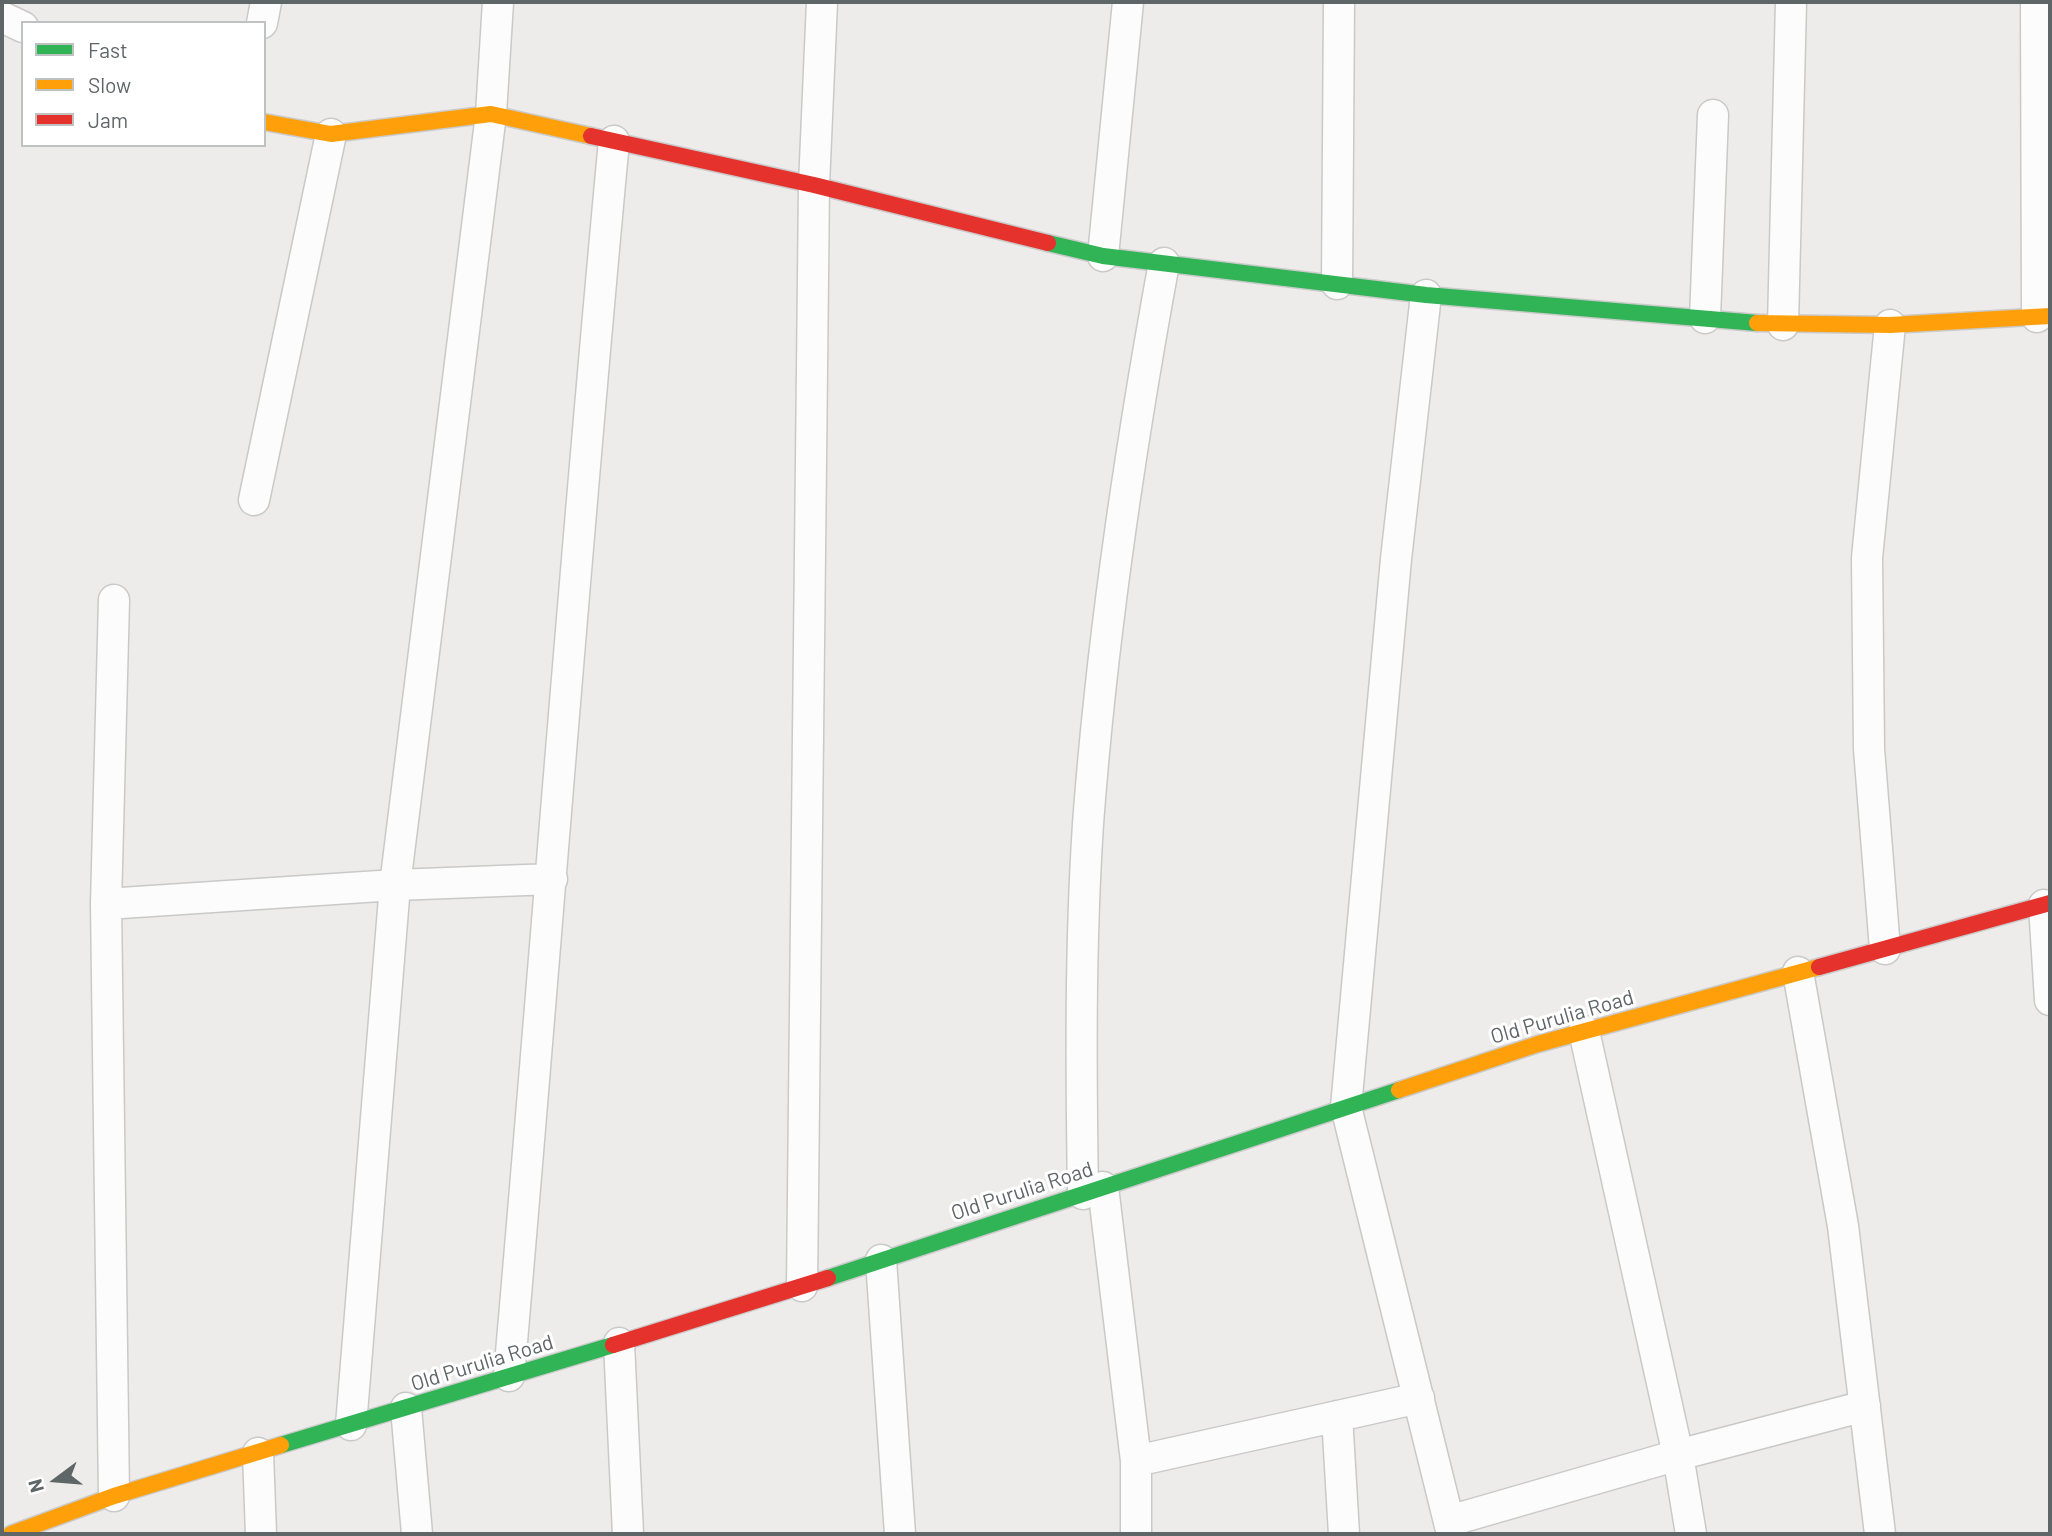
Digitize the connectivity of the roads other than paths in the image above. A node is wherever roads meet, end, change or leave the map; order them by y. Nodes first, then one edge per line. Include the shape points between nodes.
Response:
1 (267, 2) edge
2 (498, 2) edge
3 (822, 2) edge
4 (1128, 2) edge
5 (1339, 2) edge
6 (1791, 2) edge
7 (2036, 2) edge
8 (262, 21) edge
9 (491, 114) junction
10 (1713, 115) dead end
11 (266, 122) edge
12 (331, 134) junction
13 (614, 141) junction
14 (814, 185) junction
15 (1103, 256) junction
16 (1164, 263) junction
17 (1337, 284) junction
18 (1426, 295) junction
19 (2044, 317) edge
20 (1705, 318) junction
21 (1783, 325) junction
22 (1890, 326) junction
23 (254, 500) dead end
24 (114, 600) dead end
25 (552, 879) junction
26 (395, 886) junction
27 (106, 904) junction
28 (2047, 904) edge
29 (1885, 949) junction
30 (1798, 972) junction
31 (2050, 1000) edge
32 (1584, 1031) junction
33 (1346, 1107) junction
34 (1093, 1190) junction
35 (881, 1260) junction
36 (802, 1286) junction
37 (619, 1343) junction
38 (509, 1376) junction
39 (1419, 1398) junction
40 (1865, 1406) junction
41 (405, 1408) junction
42 (1337, 1416) junction
43 (351, 1425) junction
44 (258, 1452) junction
45 (1678, 1455) junction
46 (1136, 1461) junction
47 (114, 1496) junction
48 (1451, 1528) edge
49 (11, 1534) edge
50 (261, 1534) edge
51 (417, 1534) edge
52 (628, 1534) edge
53 (900, 1534) edge
54 (1136, 1534) edge
55 (1344, 1534) edge
56 (1691, 1534) edge
57 (1880, 1534) edge

1 - 8 street
2 - 9 street
3 - 14 street
4 - 15 street
5 - 17 street
6 - 21 street
7 - 19 street
9 - 12 main road
9 - 13 main road
9 - 26 street
10 - 20 street
11 - 12 main road
12 - 23 street
13 - 14 main road
13 - 25 street via 573,578
14 - 15 main road
14 - 36 street
15 - 16 main road
16 - 17 main road
16 - 34 street via 1131,443 1088,824 1080,1037
17 - 18 main road
18 - 20 main road
18 - 33 street via 1396,559
19 - 22 main road
20 - 21 main road
21 - 22 main road
22 - 29 street via 1867,558 1868,749
24 - 27 street
25 - 26 street
25 - 38 street
26 - 27 street
26 - 43 street
27 - 47 street
28 - 29 main road, Old Purulia Road
28 - 31 street
29 - 30 main road, Old Purulia Road
30 - 32 main road, Old Purulia Road
30 - 40 street via 1843,1226
32 - 33 main road, Old Purulia Road
32 - 45 street
33 - 34 main road, Old Purulia Road
33 - 39 street
34 - 35 main road, Old Purulia Road
34 - 46 street
35 - 36 main road, Old Purulia Road
35 - 53 street
36 - 37 main road, Old Purulia Road
37 - 38 main road, Old Purulia Road
37 - 52 street
38 - 41 main road, Old Purulia Road
39 - 42 street
39 - 48 street
40 - 45 street
40 - 57 street
41 - 43 main road, Old Purulia Road
41 - 51 street
42 - 46 street
42 - 55 street
43 - 44 main road, Old Purulia Road
44 - 47 main road, Old Purulia Road
44 - 50 street
45 - 48 street
45 - 56 street
46 - 54 street
47 - 49 main road, Old Purulia Road

